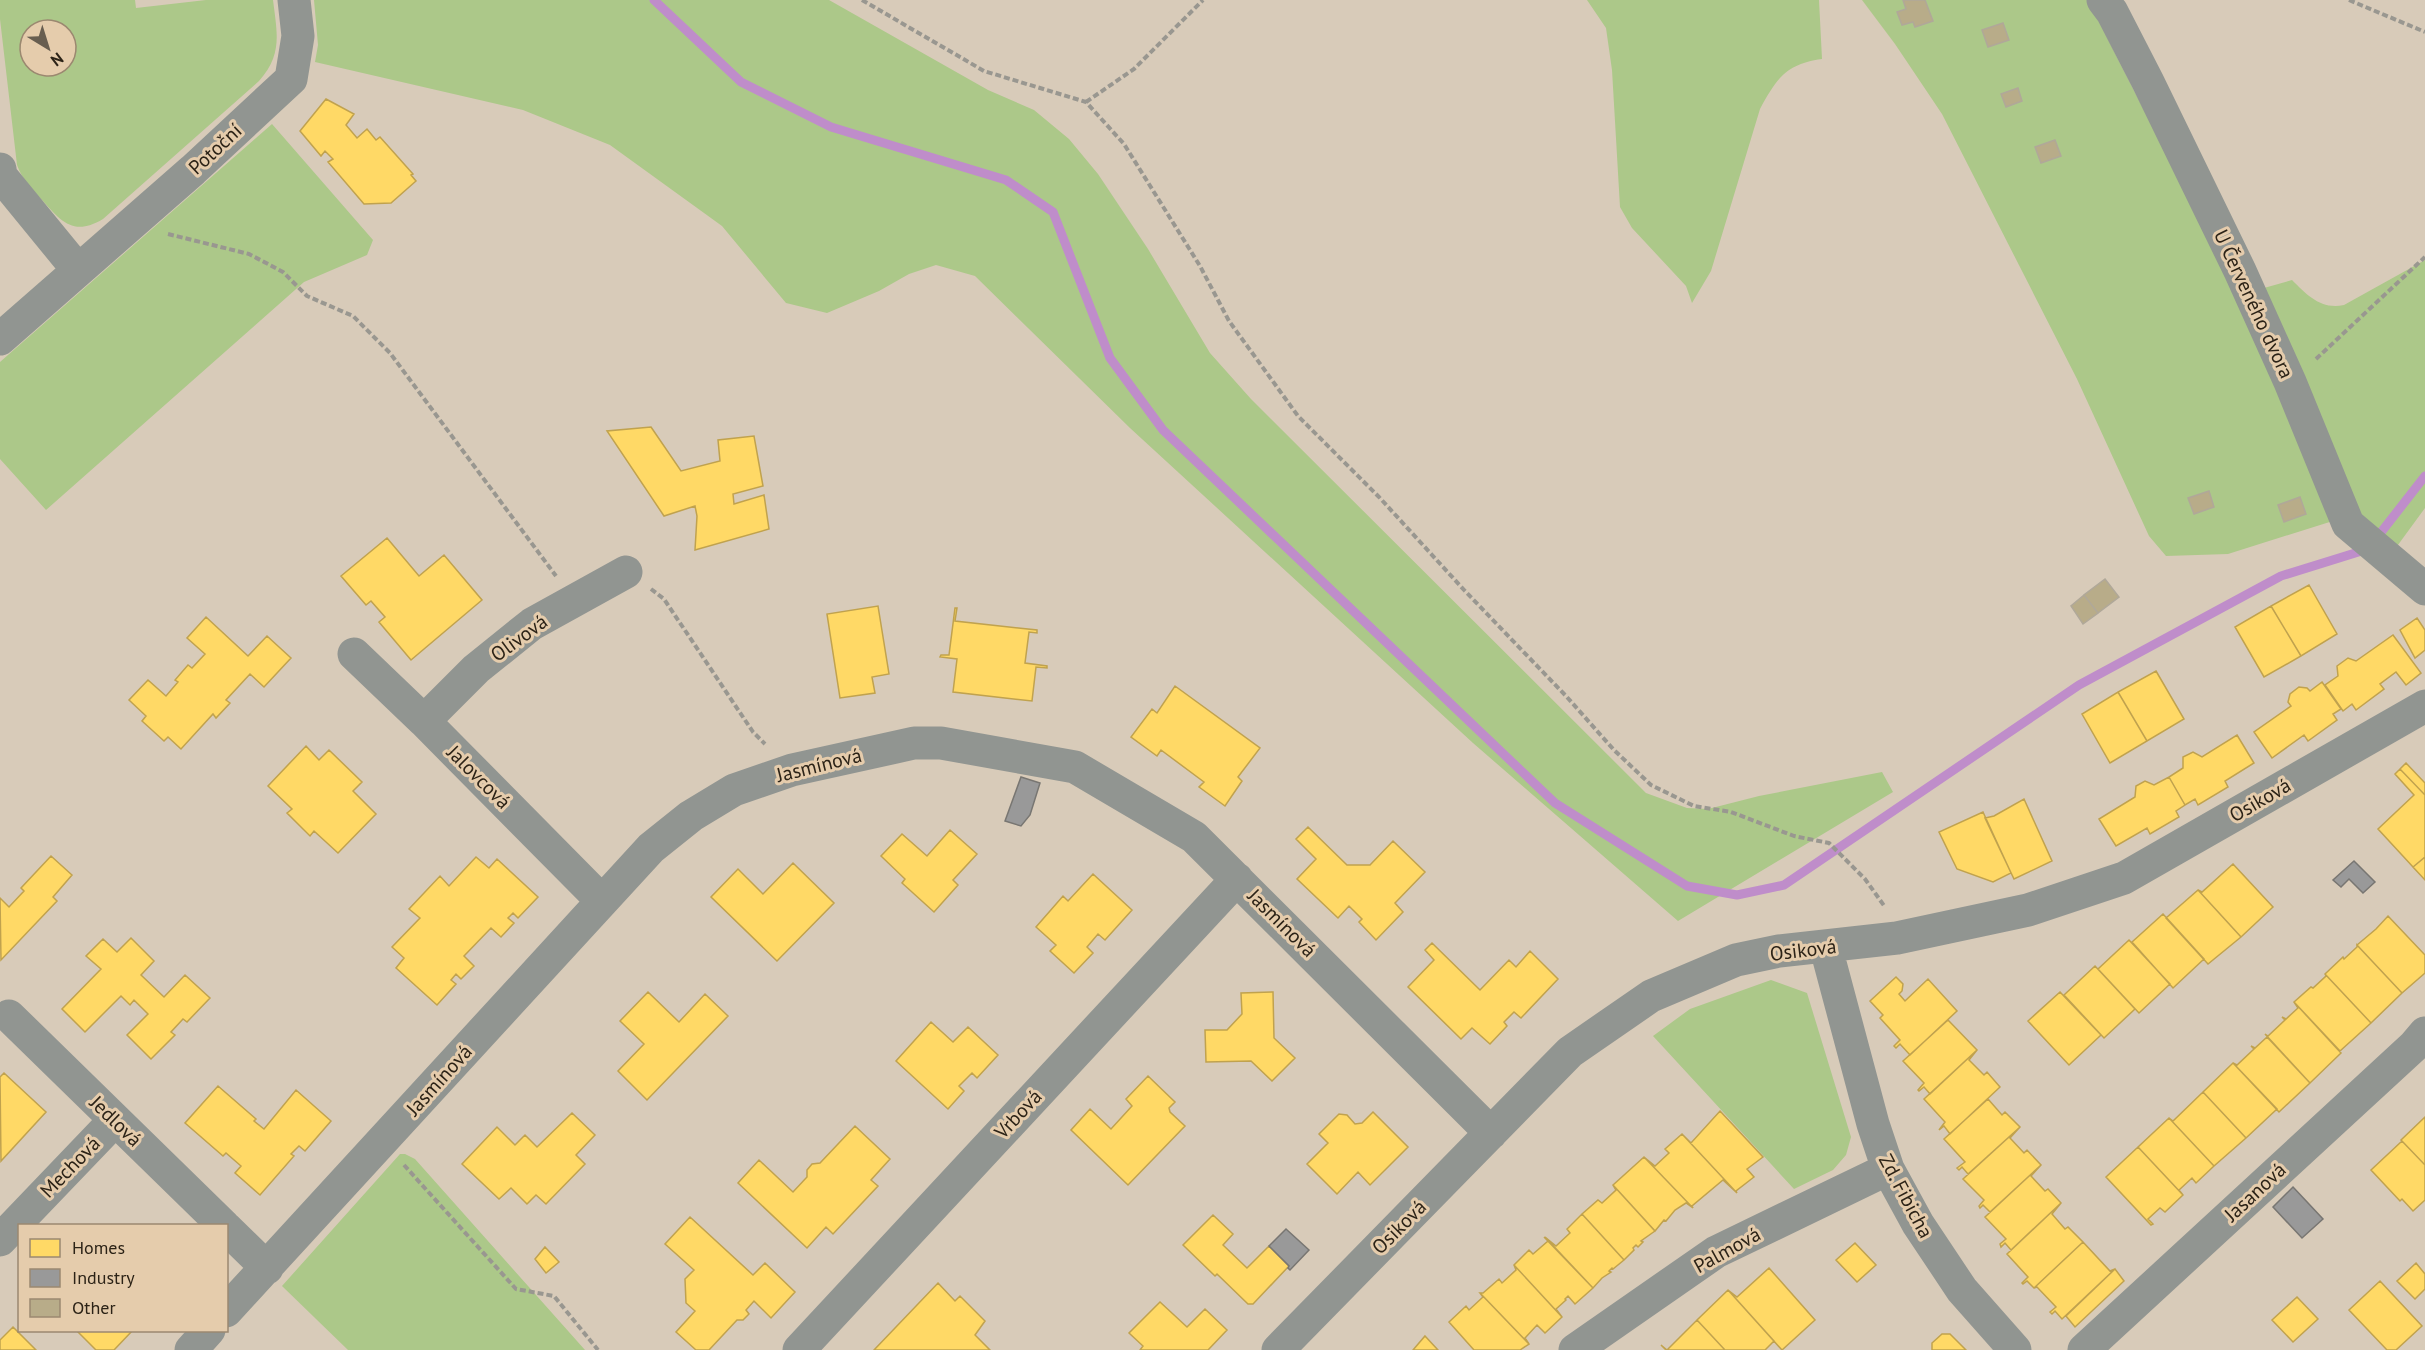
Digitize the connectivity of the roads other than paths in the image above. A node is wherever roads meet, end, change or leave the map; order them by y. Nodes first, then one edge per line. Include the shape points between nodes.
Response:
1 (294, 0) edge
2 (2103, 0) edge
3 (0, 169) edge
4 (78, 270) junction
5 (0, 339) edge
6 (626, 572) road end
7 (2425, 589) edge
8 (354, 654) dead end
9 (2425, 706) edge
10 (424, 721) junction
11 (1237, 879) junction
12 (602, 901) junction
13 (1826, 948) junction
14 (9, 1016) dead end
15 (2425, 1033) edge
16 (115, 1120) junction
17 (1491, 1133) junction
18 (1888, 1169) junction
19 (222, 1224) edge
20 (228, 1230) edge
21 (0, 1240) edge
22 (267, 1268) junction
23 (228, 1309) edge
24 (207, 1332) edge
25 (191, 1350) edge
26 (799, 1350) edge
27 (1278, 1350) edge
28 (1575, 1350) edge
29 (2015, 1350) edge
30 (2084, 1350) edge

1 - 4 street, Potoční via 298,36 291,79
2 - 7 street, U Červeného dvora via 2148,81 2240,271 2348,524
3 - 4 street via 1,176
4 - 5 street, Potoční
6 - 10 street, Olivová via 532,624 485,662
8 - 10 street, Jalovcová
9 - 13 street, Osiková via 2124,878 2028,910 1897,938
10 - 12 street, Jalovcová
11 - 12 street, Jasmínová via 1194,837 1075,767 941,743 914,742 792,770 734,790 691,816 651,848
11 - 17 street, Jasmínová
11 - 26 street, Vrbová
12 - 22 street, Jasmínová
13 - 17 street, Osiková via 1779,951 1736,960 1651,996 1570,1052
13 - 18 street, Zd. Fibicha
14 - 16 street, Jedlová
15 - 30 street, Jasanová
16 - 19 street, Jedlová
16 - 21 street, Mechová
17 - 27 street, Osiková
18 - 28 street, Palmová via 1716,1252
18 - 29 street, Zd. Fibicha via 1918,1224 1962,1290
20 - 22 street, Jedlová
22 - 23 street, Jasmínová
24 - 25 street

